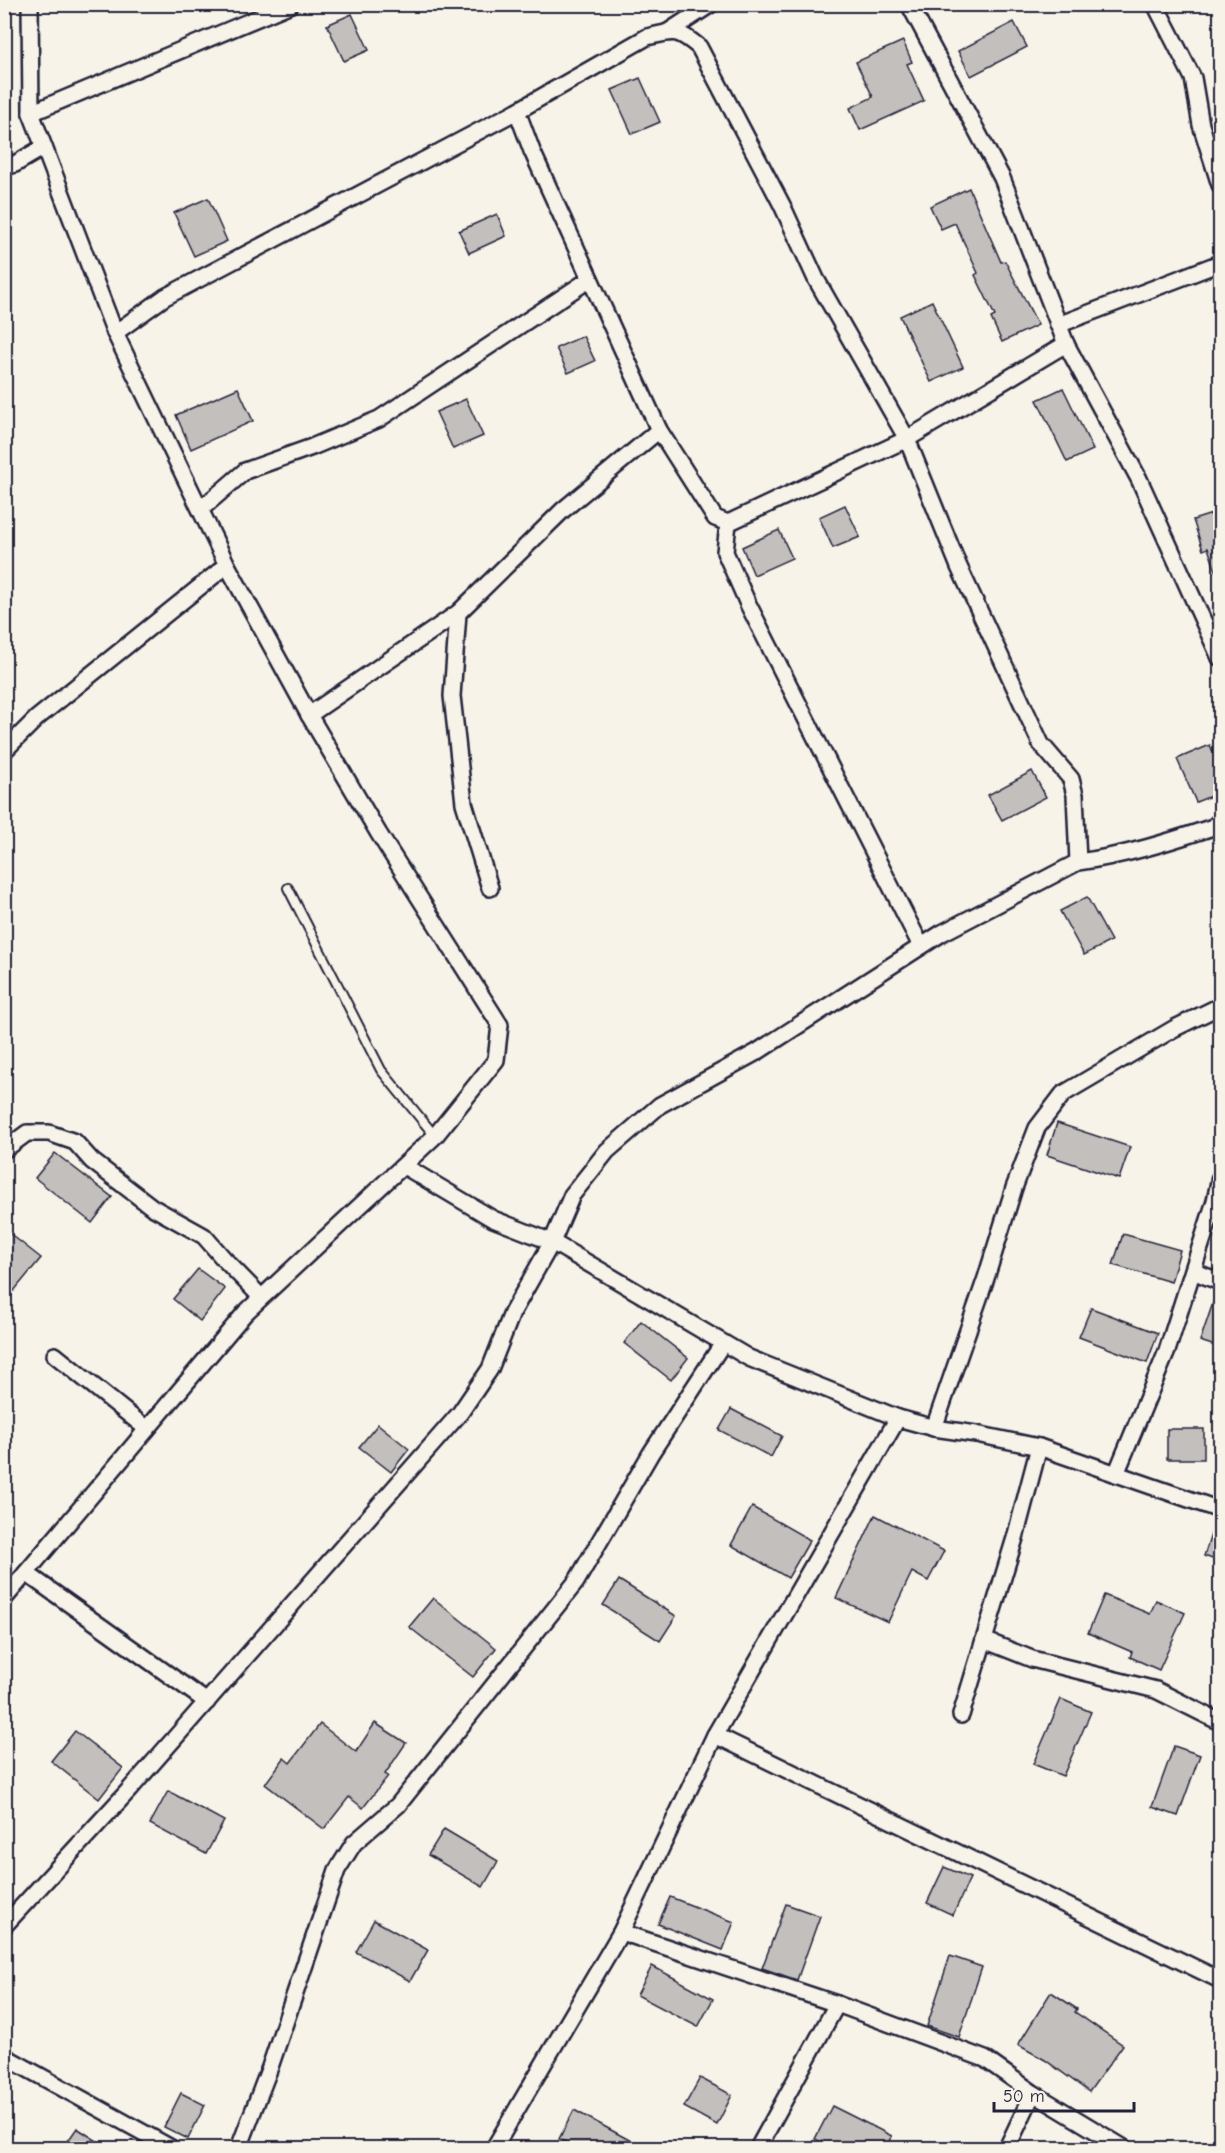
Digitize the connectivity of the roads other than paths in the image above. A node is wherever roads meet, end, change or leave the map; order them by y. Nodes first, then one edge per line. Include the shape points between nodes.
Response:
1 (30, 4) edge
2 (291, 4) edge
3 (711, 4) edge
4 (909, 4) edge
5 (1155, 4) edge
6 (668, 32) junction
7 (517, 111) junction
8 (32, 113) junction
9 (44, 147) junction
10 (4, 167) edge
11 (1221, 185) edge
12 (1221, 263) edge
13 (590, 279) junction
14 (1058, 325) junction
15 (115, 333) junction
16 (1066, 344) junction
17 (659, 430) junction
18 (907, 439) junction
19 (201, 509) junction
20 (728, 523) junction
21 (227, 565) junction
22 (458, 613) junction
23 (1221, 658) edge
24 (309, 715) junction
25 (4, 751) edge
26 (1221, 821) edge
27 (1078, 862) junction
28 (288, 888) dead end
29 (490, 888) dead end
30 (921, 946) junction
31 (1221, 1006) edge
32 (435, 1136) junction
33 (4, 1150) edge
34 (404, 1166) junction
35 (1221, 1177) edge
36 (552, 1242) junction
37 (1193, 1271) junction
38 (1221, 1282) edge
39 (261, 1297) junction
40 (723, 1343) junction
41 (55, 1355) dead end
42 (898, 1418) junction
43 (934, 1428) junction
44 (147, 1429) junction
45 (1039, 1447) junction
46 (1116, 1474) junction
47 (1221, 1510) edge
48 (26, 1573) junction
49 (4, 1599) edge
50 (984, 1640) junction
51 (207, 1702) junction
52 (961, 1714) dead end
53 (1221, 1722) edge
54 (716, 1736) junction
55 (4, 1926) edge
56 (621, 1932) junction
57 (1221, 1980) edge
58 (837, 2004) junction
59 (4, 2056) edge
60 (1033, 2093) junction
61 (171, 2148) edge
62 (239, 2148) edge
63 (494, 2148) edge
64 (758, 2148) edge
65 (1006, 2148) edge
66 (1124, 2148) edge

1 - 8 street
2 - 8 street
3 - 6 street
4 - 14 street via 1002,178
5 - 11 street via 1193,78 1201,125
6 - 7 street via 647,37
6 - 18 street via 681,32 699,46 816,279
7 - 13 street
7 - 15 street via 165,297
8 - 9 street
9 - 10 street
9 - 15 street
12 - 14 street
13 - 17 street
13 - 19 street via 379,419 245,471
14 - 16 street
15 - 19 street
16 - 18 street
16 - 23 street via 1139,479
17 - 20 street via 715,518
17 - 22 street via 563,510
18 - 20 street
18 - 27 street via 959,567 1041,744 1071,779
19 - 21 street
20 - 30 street via 725,552 748,604
21 - 24 street
21 - 25 street via 37,718
22 - 24 street
22 - 29 street via 452,696 464,803
24 - 32 street via 500,1025 496,1060
26 - 27 street via 1145,849
27 - 30 street
28 - 32 lane via 381,1070
30 - 36 street via 757,1052 660,1105 607,1151 572,1195
31 - 43 street via 1175,1028 1063,1094 1037,1128
32 - 34 street
33 - 39 street via 27,1133 49,1133 75,1142 92,1161 152,1207 204,1236
34 - 36 street via 492,1219
34 - 39 street
35 - 37 street
36 - 40 street
36 - 51 street via 512,1313 490,1369 460,1413
37 - 38 street
37 - 46 street via 1167,1351
39 - 44 street
40 - 42 street via 749,1358
40 - 62 street via 651,1453 576,1582 398,1805 354,1843 337,1870
41 - 44 street
42 - 43 street
42 - 54 street
43 - 45 street
44 - 48 street
45 - 46 street
45 - 50 street
46 - 47 street
48 - 49 street
48 - 51 street
50 - 52 street
50 - 53 street via 1032,1659 1156,1690
51 - 55 street
54 - 56 street
54 - 57 street
56 - 58 street
56 - 63 street
58 - 60 street via 985,2059
58 - 64 street
59 - 61 street
60 - 65 street
60 - 66 street

